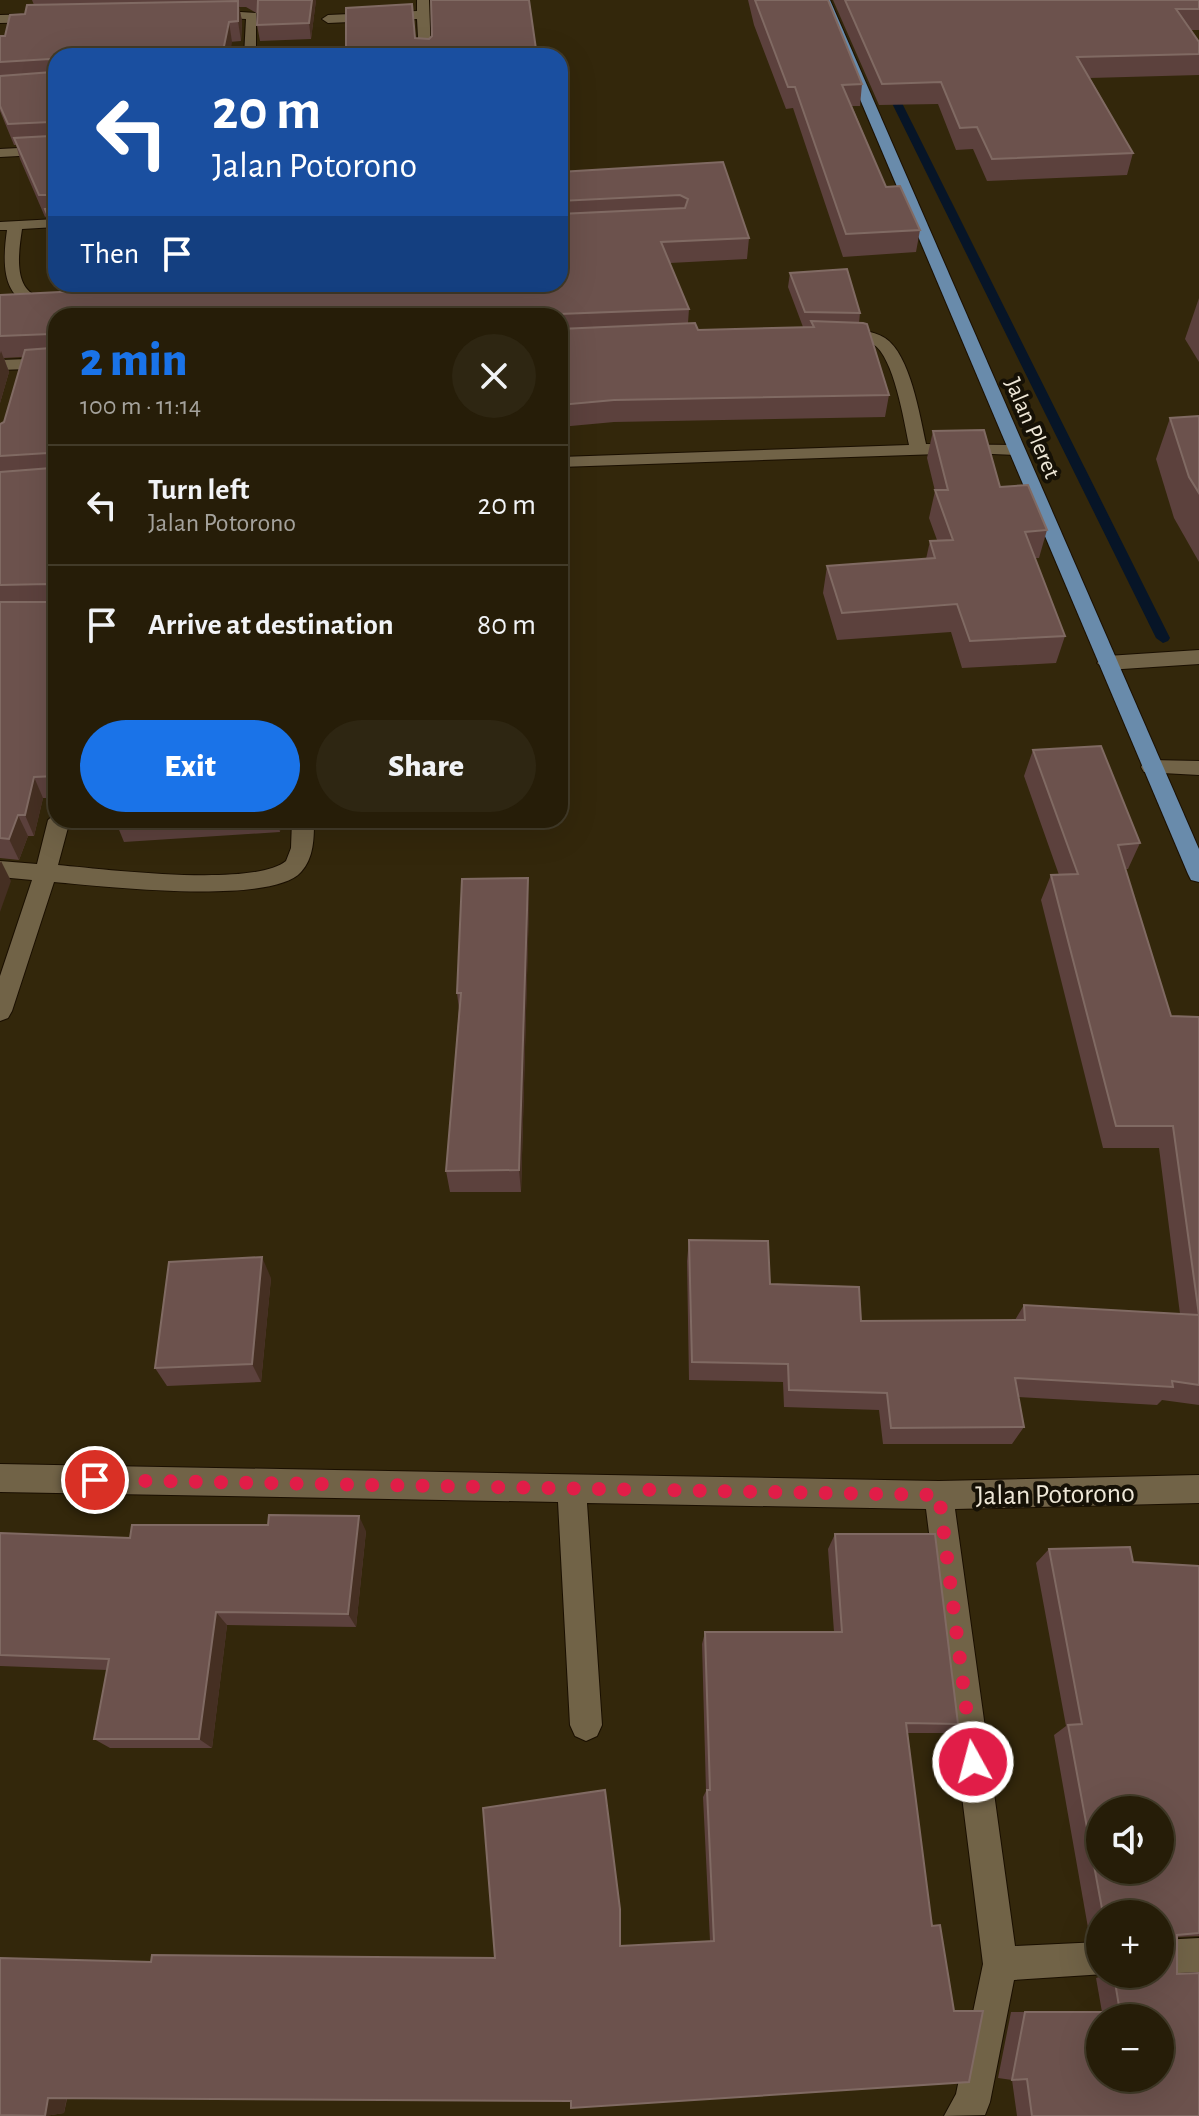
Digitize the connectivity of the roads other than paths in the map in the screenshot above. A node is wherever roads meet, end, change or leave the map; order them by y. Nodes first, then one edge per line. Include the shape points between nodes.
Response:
1 (423, 0) edge
2 (824, 0) edge
3 (190, 14) edge
4 (422, 15) junction
5 (63, 17) edge
6 (0, 19) edge
7 (328, 19) dead end
8 (250, 48) edge
9 (424, 48) edge
10 (48, 150) edge
11 (0, 153) edge
12 (48, 223) edge
13 (7, 225) edge
14 (77, 303) edge
15 (819, 334) edge
16 (0, 365) edge
17 (48, 365) edge
18 (919, 450) junction
19 (1016, 450) junction
20 (568, 462) edge
21 (1199, 657) edge
22 (1107, 663) junction
23 (1151, 767) junction
24 (1199, 768) edge
25 (57, 828) edge
26 (302, 828) edge
27 (0, 869) edge
28 (46, 871) junction
29 (1199, 874) edge
30 (0, 1011) edge
31 (0, 1478) edge
32 (572, 1489) junction
33 (1199, 1489) edge
34 (939, 1495) junction
35 (586, 1725) dead end
36 (1199, 1955) edge
37 (1174, 1956) edge
38 (1086, 1960) edge
39 (1000, 1964) junction
40 (962, 2116) edge

1 - 4 street
2 - 19 main road, Jalan Pleret
3 - 8 street via 252,16
4 - 7 street
4 - 9 street
5 - 6 street
10 - 11 street
12 - 13 street
13 - 14 street via 12,277 27,298
15 - 18 street via 873,337 886,346
16 - 17 street via 21,371
18 - 19 street
18 - 20 street
19 - 22 main road, Jalan Pleret
21 - 22 street
22 - 23 main road, Jalan Pleret
23 - 24 street
23 - 29 main road, Jalan Pleret
25 - 28 street
26 - 28 street via 300,856 290,870 266,879 224,884
27 - 28 street
28 - 30 street
31 - 32 street, Jalan Potorono
32 - 34 street, Jalan Potorono
32 - 35 street
33 - 34 street, Jalan Potorono
34 - 39 street
36 - 37 street
38 - 39 street
39 - 40 street via 972,2102

